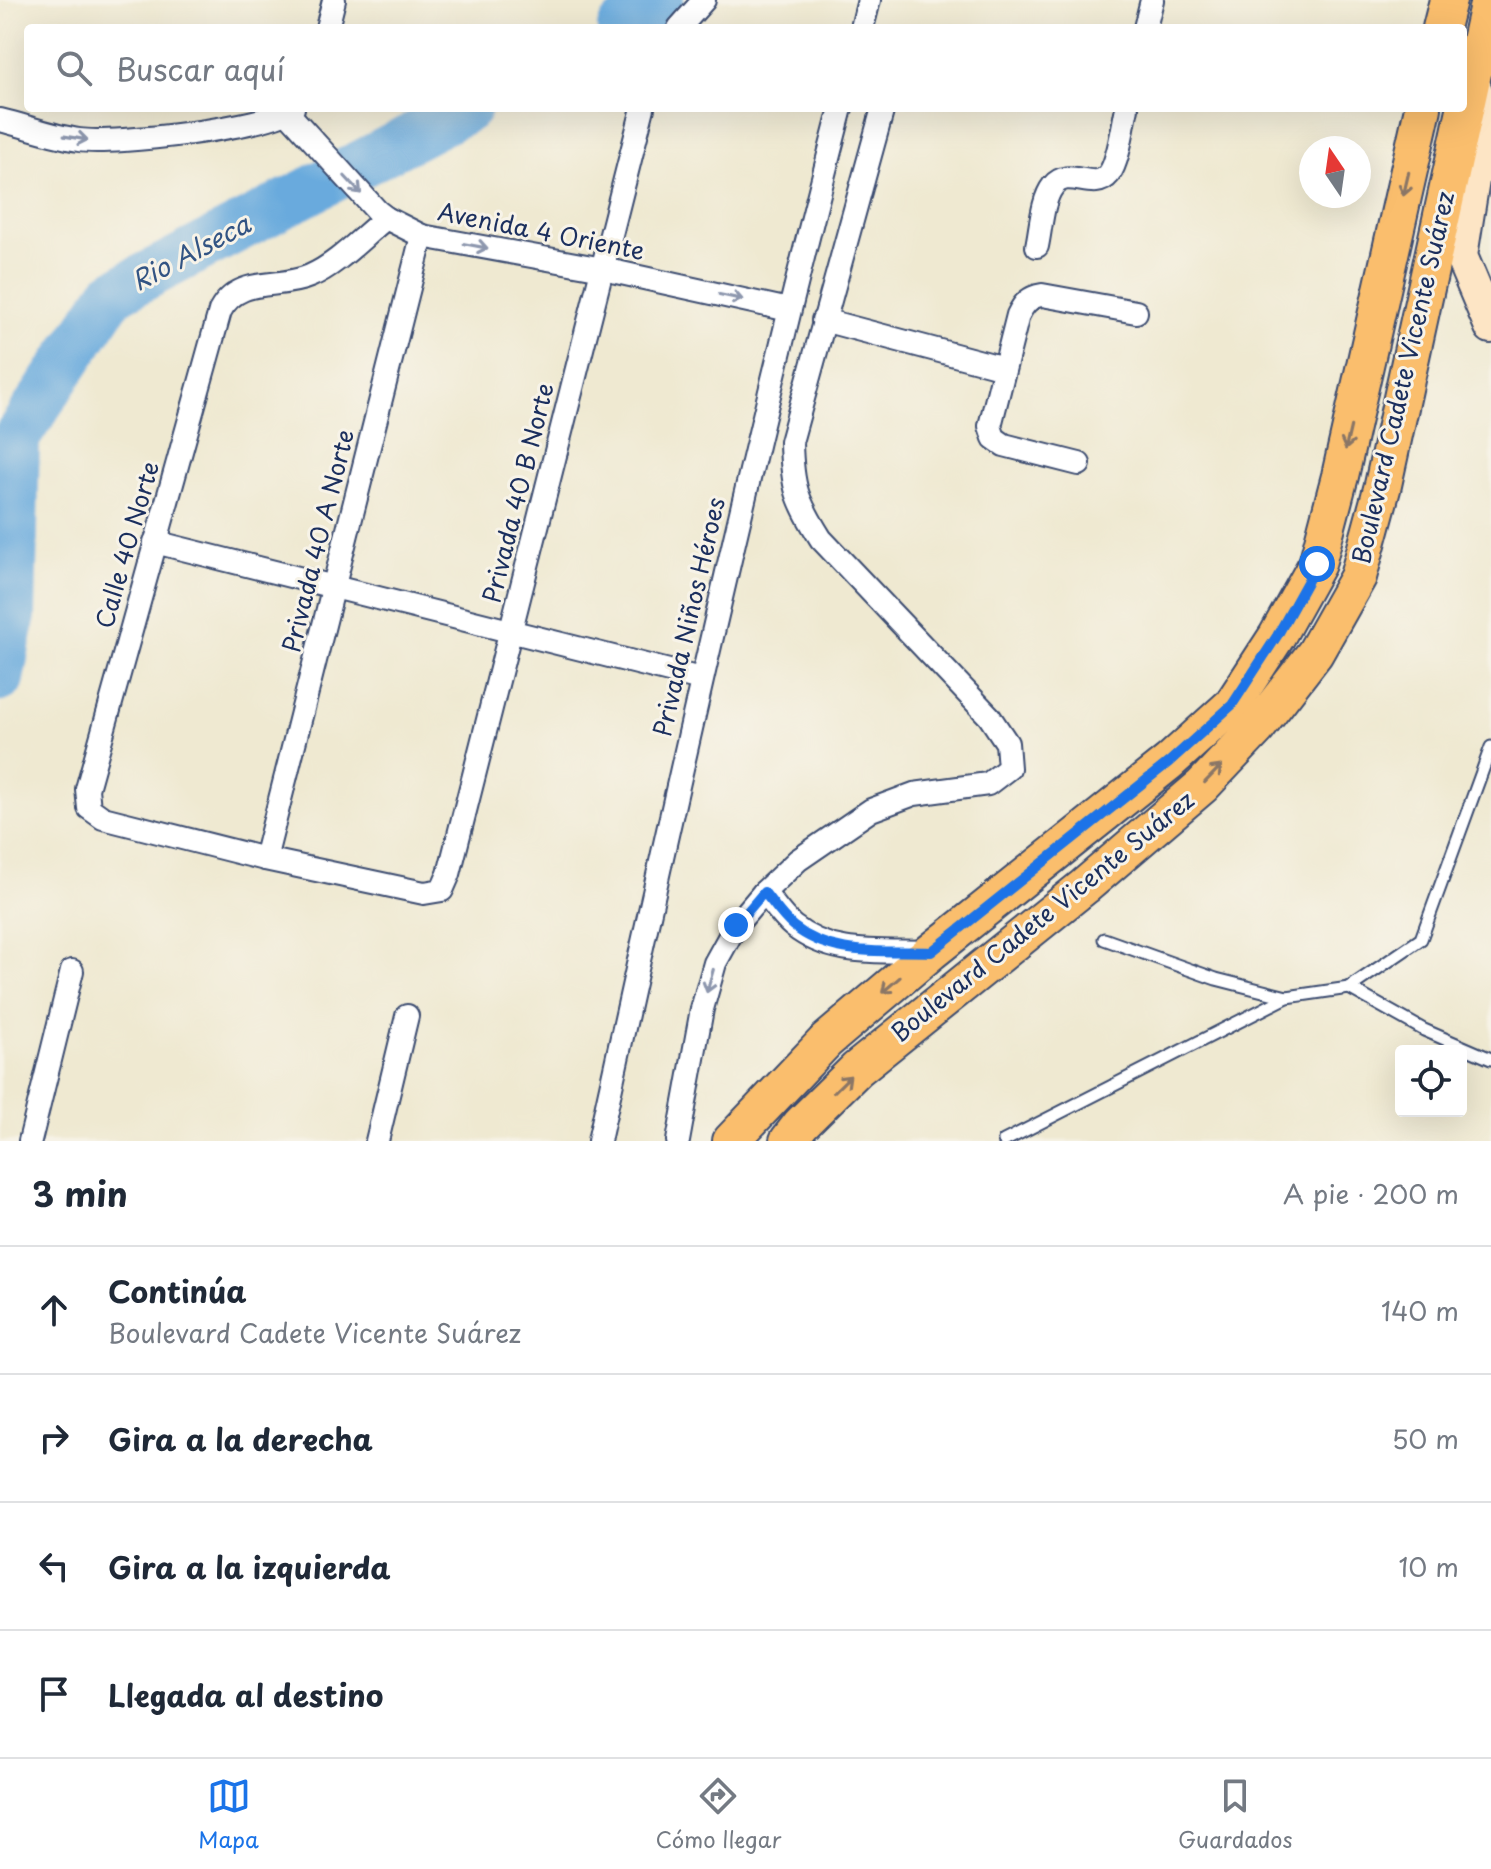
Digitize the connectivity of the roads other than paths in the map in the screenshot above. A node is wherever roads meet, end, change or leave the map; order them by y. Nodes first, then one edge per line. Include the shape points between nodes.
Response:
1 (334, 0) edge
2 (704, 0) edge
3 (869, 0) edge
4 (1152, 0) edge
5 (1448, 0) edge
6 (1489, 0) edge
7 (328, 24) edge
8 (683, 24) edge
9 (863, 24) edge
10 (1146, 24) edge
11 (1442, 24) edge
12 (1471, 78) junction
13 (1467, 96) edge
14 (284, 112) edge
15 (292, 112) edge
16 (642, 112) edge
17 (840, 112) edge
18 (882, 112) edge
19 (1126, 112) edge
20 (1422, 112) edge
21 (1464, 112) edge
22 (0, 120) edge
23 (382, 215) junction
24 (422, 236) junction
25 (1037, 246) dead end
26 (603, 269) junction
27 (789, 310) junction
28 (1136, 312) dead end
29 (823, 320) junction
30 (1491, 327) edge
31 (1004, 368) junction
32 (1079, 464) dead end
33 (155, 542) junction
34 (334, 586) junction
35 (511, 631) junction
36 (701, 679) junction
37 (1491, 747) edge
38 (265, 859) junction
39 (764, 892) junction
40 (1104, 939) dead end
41 (931, 952) junction
42 (72, 971) dead end
43 (1349, 988) junction
44 (1287, 997) junction
45 (407, 1016) dead end
46 (1491, 1059) edge
47 (30, 1141) edge
48 (377, 1141) edge
49 (599, 1141) edge
50 (678, 1141) edge
51 (731, 1141) edge
52 (788, 1141) edge
53 (1004, 1141) edge

1 - 7 street
2 - 8 street
3 - 9 street
4 - 10 street
5 - 11 main road
6 - 12 main road, Boulevard Cadete Vicente Suárez
13 -> 12 main road, Boulevard Cadete Vicente Suárez
12 - 30 main road via 1484,111 1461,256
22 -> 14 street, Avenida 4 Oriente via 77,140 104,141 138,140
15 -> 23 street, Avenida 4 Oriente
16 - 26 street, Privada 40 B Norte
17 - 27 street, Privada Niños Héroes
18 - 29 street
19 - 25 street via 1109,175 1100,181 1063,178 1054,184
20 -> 41 main road, Boulevard Cadete Vicente Suárez via 1317,564 1277,636 1232,705 1169,762
52 -> 21 main road, Boulevard Cadete Vicente Suárez via 857,1069 1202,786 1257,728 1315,653 1358,577
23 - 24 street, Avenida 4 Oriente
23 - 33 street, Calle 40 Norte via 307,278 237,290 227,298
24 -> 26 street, Avenida 4 Oriente
24 - 34 street, Privada 40 A Norte
26 -> 27 street, Avenida 4 Oriente
26 - 35 street, Privada 40 B Norte
27 - 36 street, Privada Niños Héroes
28 - 31 street via 1032,297 1018,315
29 - 31 street
29 - 39 street via 791,442 791,473 800,506 821,539 989,716 1007,743 1009,768 988,784 914,794 871,810 798,860
31 - 32 street via 990,426 994,438
33 - 34 street
33 - 38 street, Calle 40 Norte via 87,789 89,808 103,818
34 - 35 street
34 - 38 street, Privada 40 A Norte
35 - 36 street
35 - 38 street, Privada 40 B Norte via 442,890 424,893
36 - 49 street, Privada Niños Héroes
37 - 43 lane via 1421,939
39 - 41 street via 790,924 816,942 837,949
39 -> 50 street via 736,925 715,963
40 - 44 lane via 1216,979
41 -> 51 main road, Boulevard Cadete Vicente Suárez via 826,1041
42 - 47 street
43 - 44 lane
43 - 46 lane via 1424,1030
44 - 53 lane
45 - 48 street

